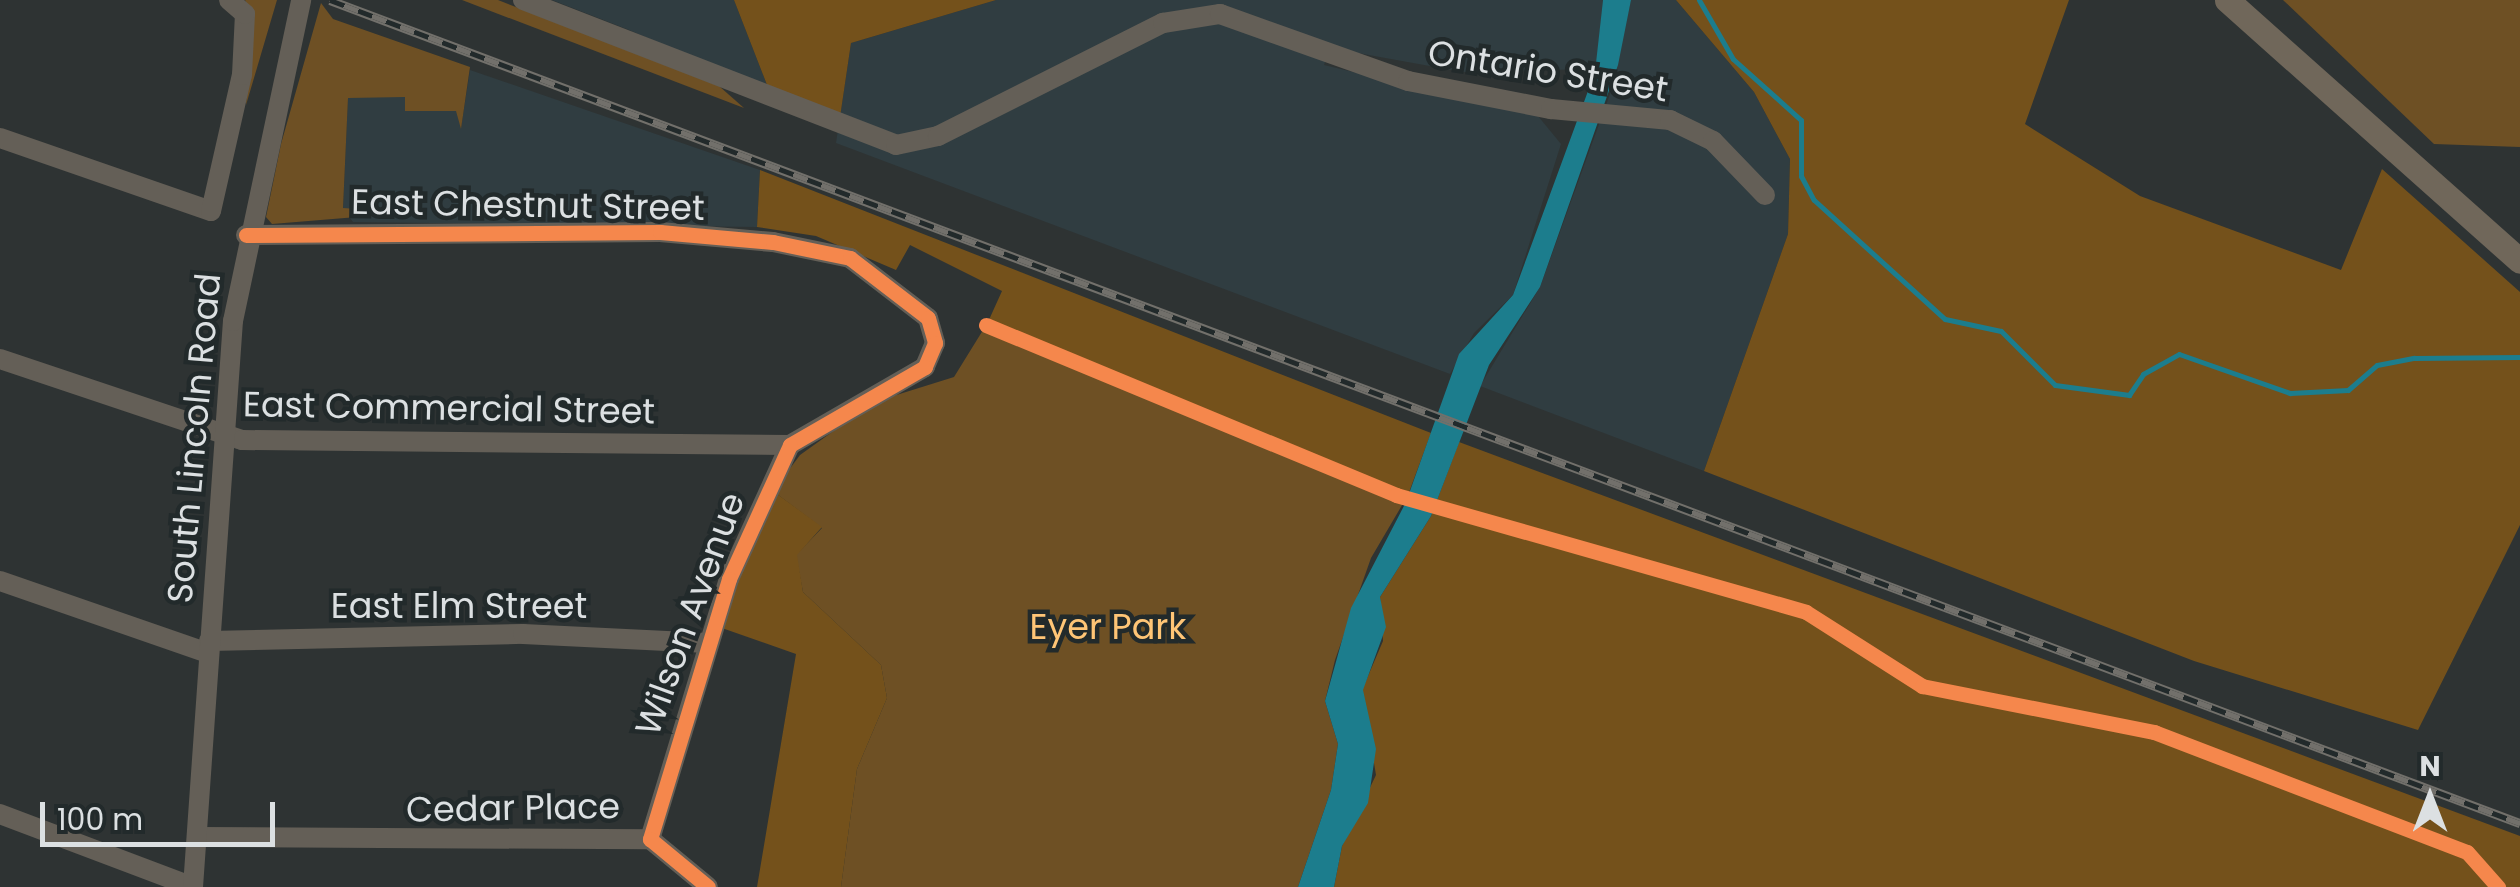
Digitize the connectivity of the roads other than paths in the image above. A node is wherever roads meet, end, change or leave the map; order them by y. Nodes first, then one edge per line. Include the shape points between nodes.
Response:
1 (301, 0) edge
2 (524, 0) edge
3 (2228, 0) edge
4 (237, 7) edge
5 (0, 138) edge
6 (1766, 195) dead end
7 (246, 235) junction
8 (2520, 261) edge
9 (0, 359) edge
10 (222, 438) junction
11 (790, 444) junction
12 (0, 581) edge
13 (708, 643) junction
14 (209, 647) junction
15 (0, 814) edge
16 (198, 837) junction
17 (650, 839) junction
18 (193, 887) edge
19 (708, 887) edge

1 - 7 street, South Lincoln Road
2 - 6 street, Ontario Street via 884,144 938,136 1164,24 1208,13 1408,81 1564,110 1670,120 1713,141
3 - 8 main road
4 - 5 street via 235,122 211,211
7 - 10 street, South Lincoln Road
7 - 11 street, East Chestnut Street via 660,232 773,242 874,272 928,318 933,357
9 - 10 street, East Commercial Street
10 - 11 street, East Commercial Street
10 - 14 street, South Lincoln Road
11 - 13 street, Wilson Avenue
12 - 14 street, East Elm Street
13 - 14 street, East Elm Street via 523,634
13 - 17 street, Wilson Avenue
14 - 16 street, South Lincoln Road
15 - 18 street
16 - 17 street, Cedar Place
16 - 18 street, South Lincoln Road
17 - 19 street

